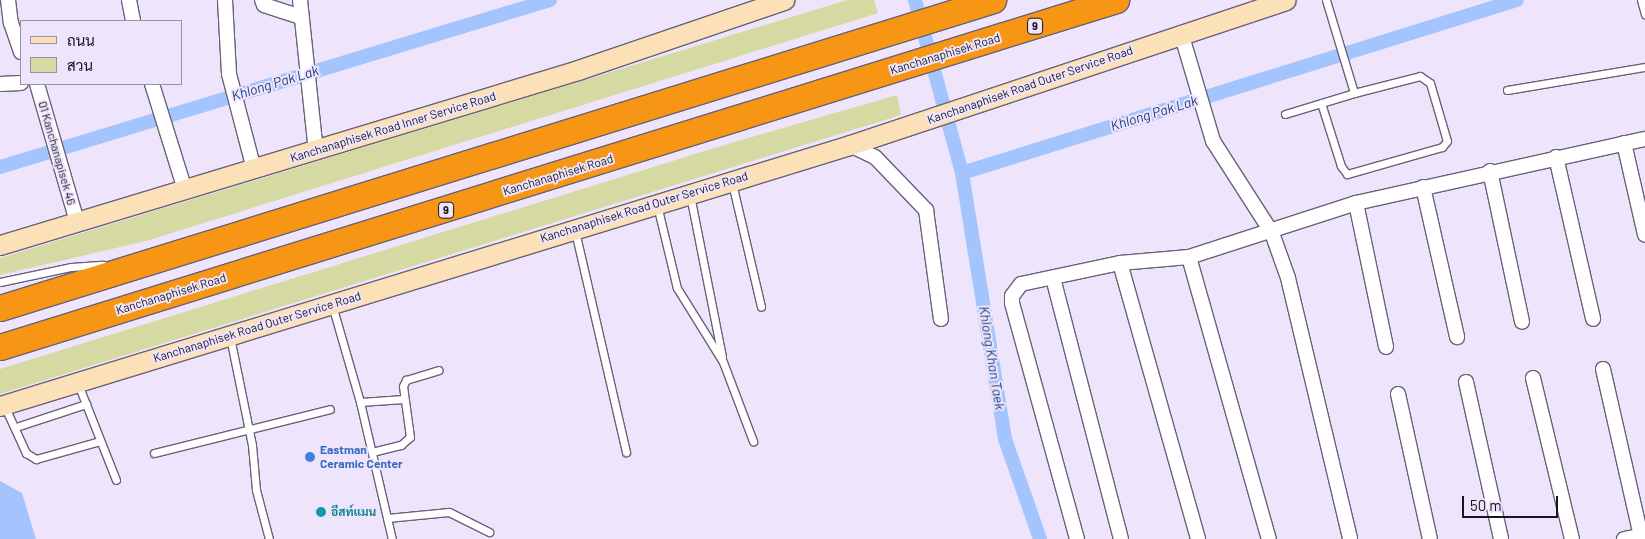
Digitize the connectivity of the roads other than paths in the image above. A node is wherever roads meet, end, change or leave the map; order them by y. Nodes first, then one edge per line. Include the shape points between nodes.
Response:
1 (8, 0) edge
2 (129, 0) edge
3 (225, 0) edge
4 (262, 0) edge
5 (300, 0) edge
6 (784, 0) edge
7 (993, 0) edge
8 (1116, 0) edge
9 (1286, 0) edge
10 (1326, 0) edge
11 (1641, 0) edge
12 (1645, 14) edge
13 (300, 17) junction
14 (133, 20) edge
15 (1181, 33) junction
16 (20, 49) edge
17 (1645, 67) edge
18 (20, 82) edge
19 (0, 84) edge
20 (37, 85) edge
21 (154, 90) edge
22 (1507, 90) dead end
23 (1354, 93) junction
24 (1322, 104) junction
25 (1285, 114) dead end
26 (1645, 139) edge
27 (1624, 143) junction
28 (850, 145) junction
29 (316, 151) junction
30 (1556, 157) junction
31 (254, 169) junction
32 (1490, 171) junction
33 (731, 180) junction
34 (1422, 187) junction
35 (185, 190) junction
36 (689, 193) junction
37 (657, 203) junction
38 (1356, 203) junction
39 (77, 222) junction
40 (574, 228) junction
41 (1272, 233) junction
42 (1645, 235) edge
43 (0, 245) edge
44 (1189, 258) junction
45 (147, 263) junction
46 (1120, 263) junction
47 (1053, 278) junction
48 (0, 282) edge
49 (332, 304) junction
50 (761, 306) dead end
51 (0, 308) edge
52 (941, 319) dead end
53 (1593, 319) dead end
54 (1522, 322) dead end
55 (229, 336) junction
56 (1457, 337) dead end
57 (0, 347) edge
58 (1386, 348) dead end
59 (723, 362) junction
60 (1603, 369) dead end
61 (438, 370) dead end
62 (1533, 378) dead end
63 (76, 382) junction
64 (1466, 382) dead end
65 (1398, 394) dead end
66 (404, 399) junction
67 (360, 402) junction
68 (86, 404) junction
69 (2, 405) edge
70 (330, 409) dead end
71 (16, 428) junction
72 (248, 430) junction
73 (100, 441) junction
74 (753, 441) dead end
75 (372, 452) junction
76 (626, 452) dead end
77 (154, 453) dead end
78 (116, 480) dead end
79 (387, 518) junction
80 (489, 532) dead end
81 (1643, 535) edge
82 (269, 539) edge
83 (392, 539) edge
84 (1077, 539) edge
85 (1121, 539) edge
86 (1198, 539) edge
87 (1269, 539) edge
88 (1350, 539) edge
89 (1430, 539) edge
90 (1501, 539) edge
91 (1572, 539) edge
92 (1624, 539) edge

1 - 16 street via 11,23
2 - 14 street
3 - 31 street via 229,74
4 - 13 street via 264,5
5 - 13 street
6 - 29 main road, Kanchanaphisek Road Inner Service Road via 578,70
7 - 45 highway
8 - 57 highway, Kanchanaphisek Road / 9
9 - 15 main road, Kanchanaphisek Road Outer Service Road
10 - 23 lane
11 - 12 lane
13 - 29 street
15 - 28 main road, Kanchanaphisek Road Outer Service Road
15 - 41 street via 1194,82 1221,158
17 - 22 lane
18 - 19 street
20 - 39 street, 01 Kanchanapisek 46
21 - 35 street
23 - 24 lane
23 - 24 lane via 1413,77 1425,78 1430,82 1447,136 1446,144 1347,174 1341,166
24 - 25 lane
26 - 27 street
27 - 30 street
27 - 42 street
28 - 33 main road, Kanchanaphisek Road Outer Service Road
28 - 52 street via 874,157 926,210
29 - 31 main road, Kanchanaphisek Road Inner Service Road
30 - 32 street
30 - 53 street
31 - 35 main road, Kanchanaphisek Road Inner Service Road
32 - 34 street
32 - 54 street
33 - 36 main road, Kanchanaphisek Road Outer Service Road
33 - 50 lane
34 - 38 street
34 - 56 street
35 - 39 main road, Kanchanaphisek Road Inner Service Road
36 - 37 main road, Kanchanaphisek Road Outer Service Road
36 - 59 lane
37 - 40 main road, Kanchanaphisek Road Outer Service Road
37 - 59 lane via 677,288
38 - 41 street
38 - 58 street
39 - 43 main road, Kanchanaphisek Road Inner Service Road
40 - 49 main road, Kanchanaphisek Road Outer Service Road
40 - 76 lane
41 - 44 street
41 - 88 street via 1288,278
44 - 46 street
44 - 87 street
45 - 48 lane via 71,267
45 - 51 highway
46 - 47 street
46 - 86 street
47 - 84 street via 1021,284 1012,296 1012,303
47 - 85 street
49 - 55 main road, Kanchanaphisek Road Outer Service Road
49 - 67 lane
55 - 63 main road, Kanchanaphisek Road Outer Service Road
55 - 72 lane
59 - 74 lane
60 - 81 street
61 - 66 lane via 406,380
62 - 91 street
63 - 68 lane
63 - 69 main road, Kanchanaphisek Road Outer Service Road
64 - 90 street
65 - 89 street
66 - 67 lane
66 - 75 lane via 410,437 401,445
67 - 75 lane
68 - 71 lane
68 - 73 lane
69 - 71 lane
70 - 72 lane
71 - 73 lane via 26,453 36,459
72 - 77 lane
72 - 82 lane via 256,490
73 - 78 lane
75 - 79 lane
79 - 80 lane via 449,512
79 - 83 lane
81 - 92 street

